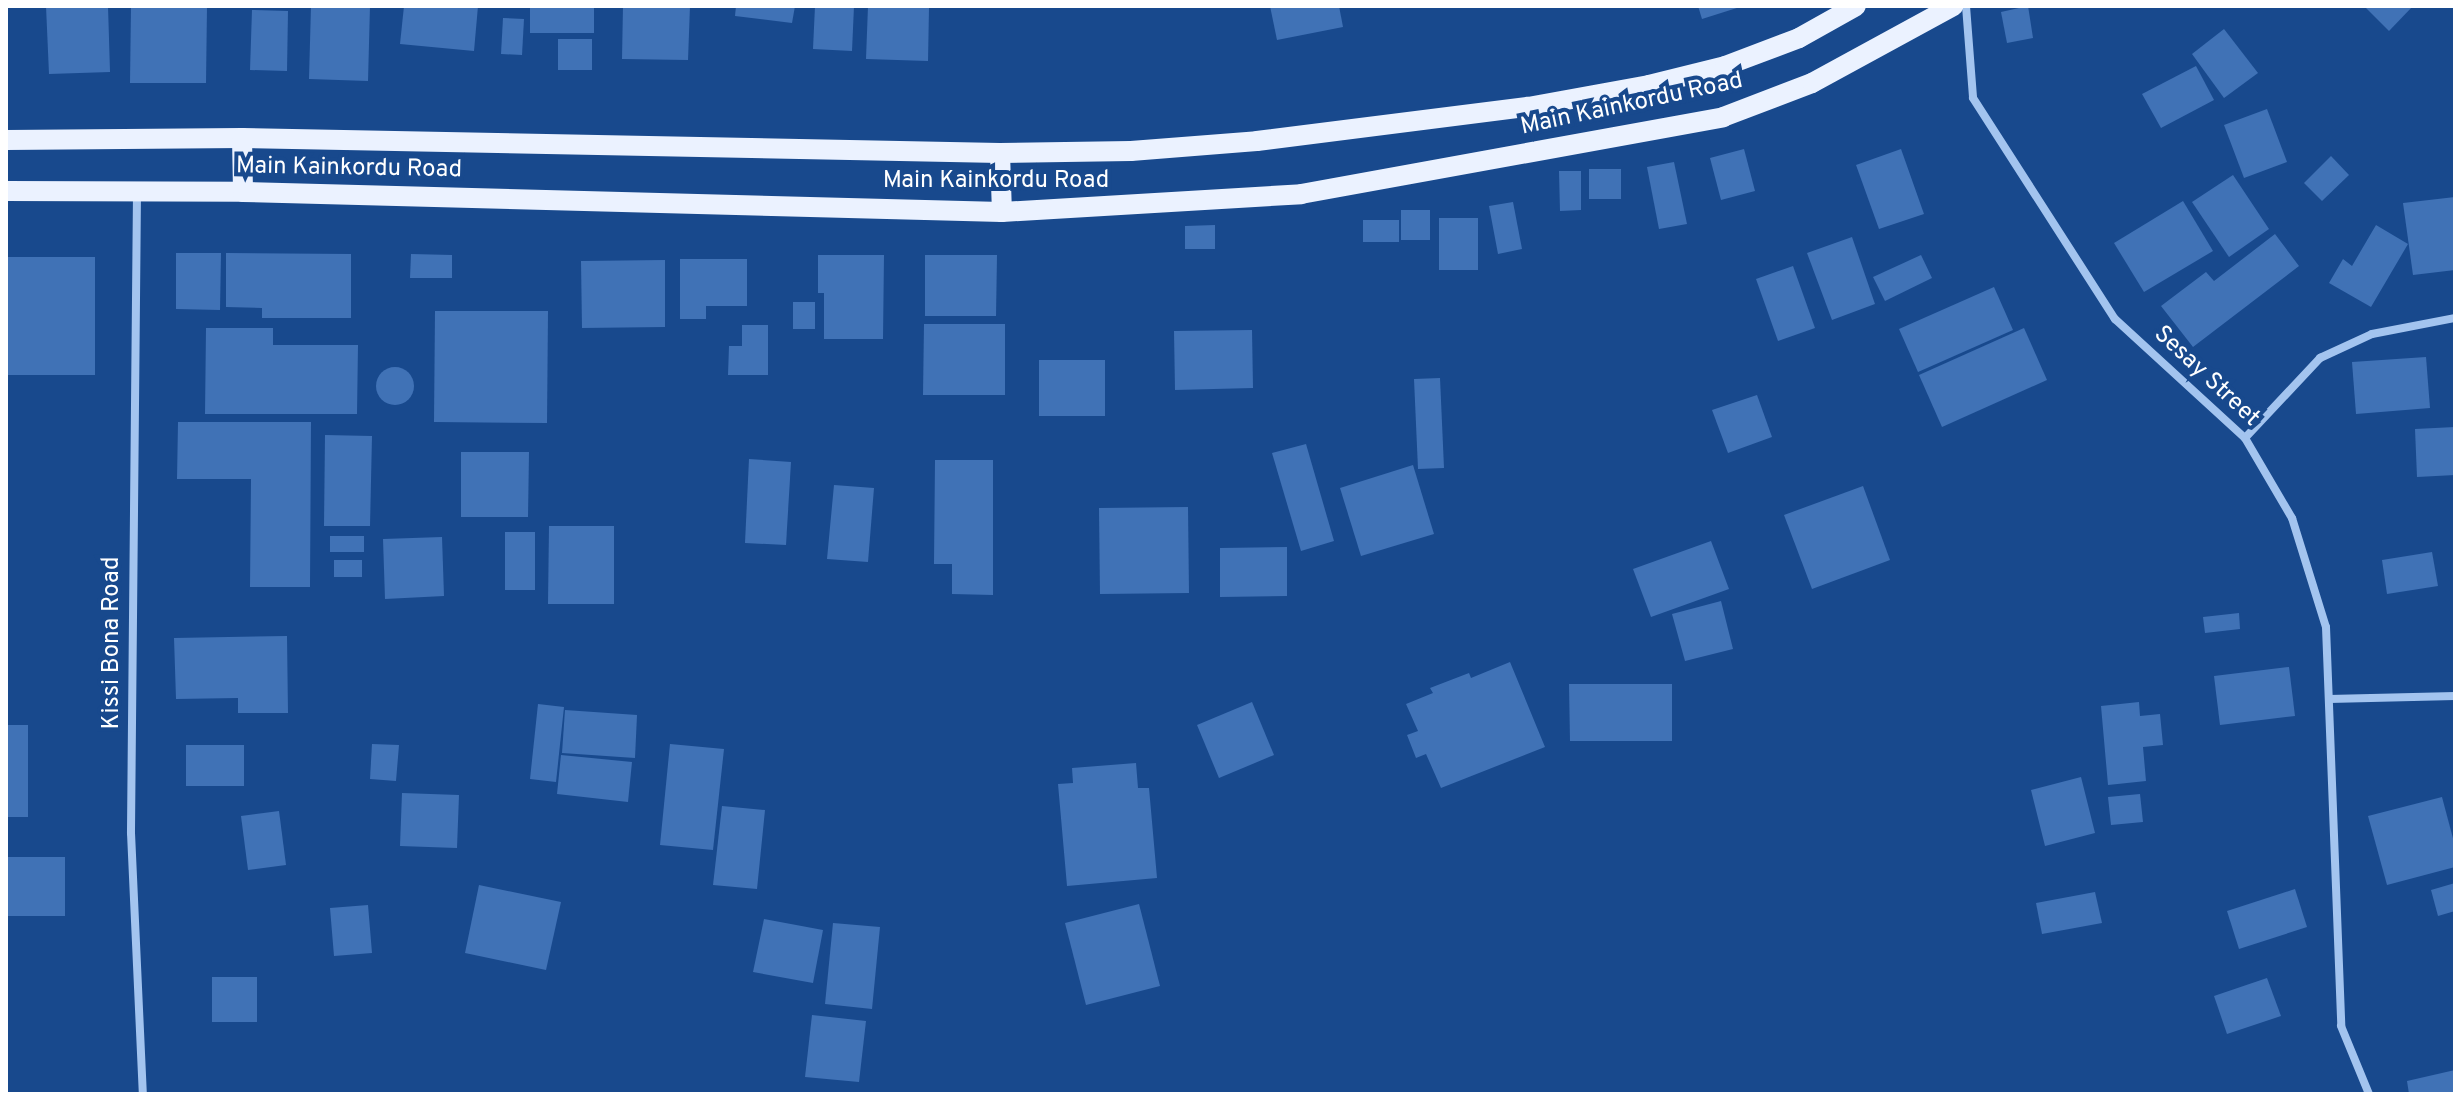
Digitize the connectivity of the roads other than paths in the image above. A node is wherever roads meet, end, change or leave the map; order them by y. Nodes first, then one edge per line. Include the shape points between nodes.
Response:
1 (1856, 6) edge
2 (1953, 6) edge
3 (1966, 6) edge
4 (242, 138) junction
5 (6, 140) edge
6 (1000, 153) junction
7 (6, 191) edge
8 (137, 192) junction
9 (243, 192) junction
10 (1002, 212) junction
11 (2455, 318) edge
12 (2245, 438) junction
13 (2455, 696) edge
14 (2329, 699) junction
15 (143, 1094) edge
16 (2369, 1094) edge

1 - 6 main road via 1799,38 1725,66 1528,107 1257,141 1131,151
2 - 10 main road, Main Kainkordu Road via 1812,83 1723,117 1301,194
3 - 12 street, Sesay Street via 1973,98 2098,293 2115,319
4 - 5 main road
4 - 6 main road
4 - 9 main road
6 - 10 main road
7 - 8 main road, Main Kainkordu Road
8 - 9 main road, Main Kainkordu Road
8 - 15 street, Kissi Bona Road via 131,833
9 - 10 main road, Main Kainkordu Road
11 - 12 street via 2372,334 2320,358
12 - 14 street, Sesay Street via 2292,518 2326,627
13 - 14 street
14 - 16 street, Sesay Street via 2341,1026

